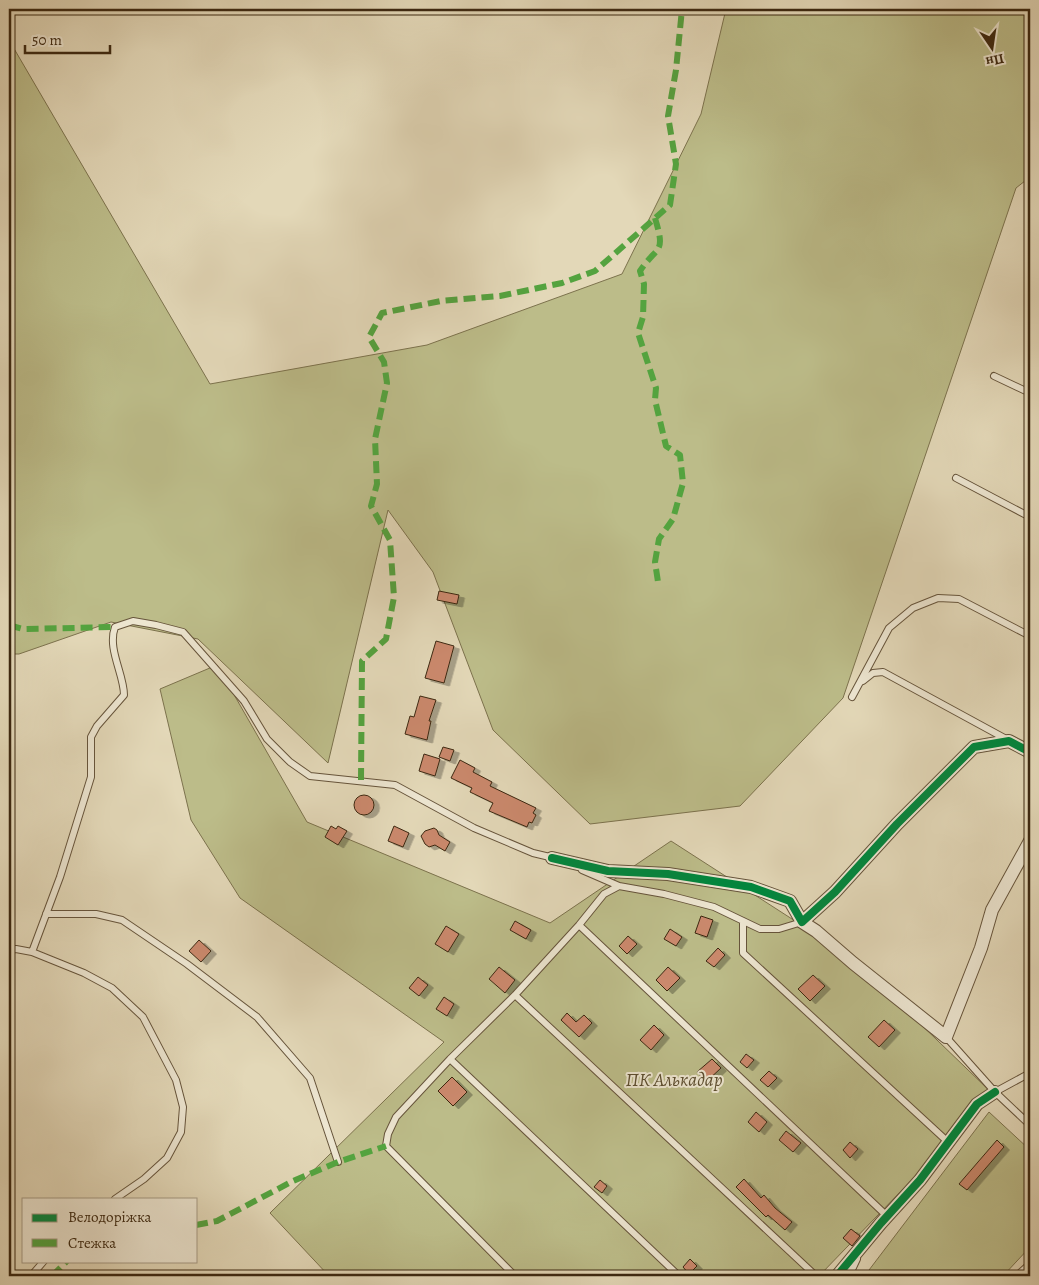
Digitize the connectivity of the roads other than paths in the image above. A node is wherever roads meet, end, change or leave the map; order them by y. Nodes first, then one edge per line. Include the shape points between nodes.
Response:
1 (994, 376) dead end
2 (1030, 392) edge
3 (956, 478) dead end
4 (1030, 517) edge
5 (1030, 636) edge
6 (860, 683) junction
7 (852, 697) dead end
8 (1009, 740) junction
9 (1030, 752) edge
10 (1030, 841) edge
11 (552, 858) junction
12 (619, 886) junction
13 (46, 914) junction
14 (743, 921) junction
15 (802, 922) junction
16 (579, 925) junction
17 (9, 950) edge
18 (32, 952) junction
19 (515, 995) junction
20 (946, 1037) junction
21 (450, 1059) junction
22 (1030, 1073) edge
23 (995, 1092) junction
24 (1030, 1125) edge
25 (948, 1142) junction
26 (338, 1162) dead end
27 (116, 1198) edge
28 (887, 1216) junction
29 (864, 1244) junction
30 (43, 1262) edge
31 (1030, 1268) edge
32 (32, 1276) edge
33 (515, 1276) edge
34 (678, 1276) edge
35 (816, 1276) edge
36 (837, 1276) edge
37 (849, 1276) edge
38 (1021, 1276) edge

1 - 2 lane
3 - 4 lane
5 - 6 lane via 959,599 938,598 913,608 889,628
6 - 7 lane
6 - 8 lane via 873,673 884,672
8 - 9 street
8 - 15 street via 974,747 896,824 835,892
10 - 20 street via 992,910 981,948
11 - 12 lane
11 - 13 lane via 474,828 395,785 310,776 267,739 244,701 182,632 133,621 115,628 112,635 124,696 90,738 91,777
11 - 15 street via 608,871 668,874 751,887 790,901
12 - 14 lane via 714,908
12 - 16 lane via 604,894
13 - 18 lane
13 - 26 lane via 96,914 122,920 257,1017 310,1078
14 - 15 lane via 760,929 779,929
14 - 25 lane via 743,953
15 - 20 street
16 - 19 lane
16 - 28 lane
17 - 18 lane
18 - 27 lane via 112,988 143,1017 176,1080 183,1106 181,1132 166,1158 144,1179
19 - 21 lane
19 - 35 lane
20 - 23 lane
21 - 33 lane via 396,1117 386,1146
21 - 34 lane
22 - 23 lane
23 - 24 lane
23 - 25 street via 977,1104
25 - 28 street via 920,1180
28 - 29 street
29 - 36 street
29 - 37 lane
30 - 32 lane
31 - 38 street

